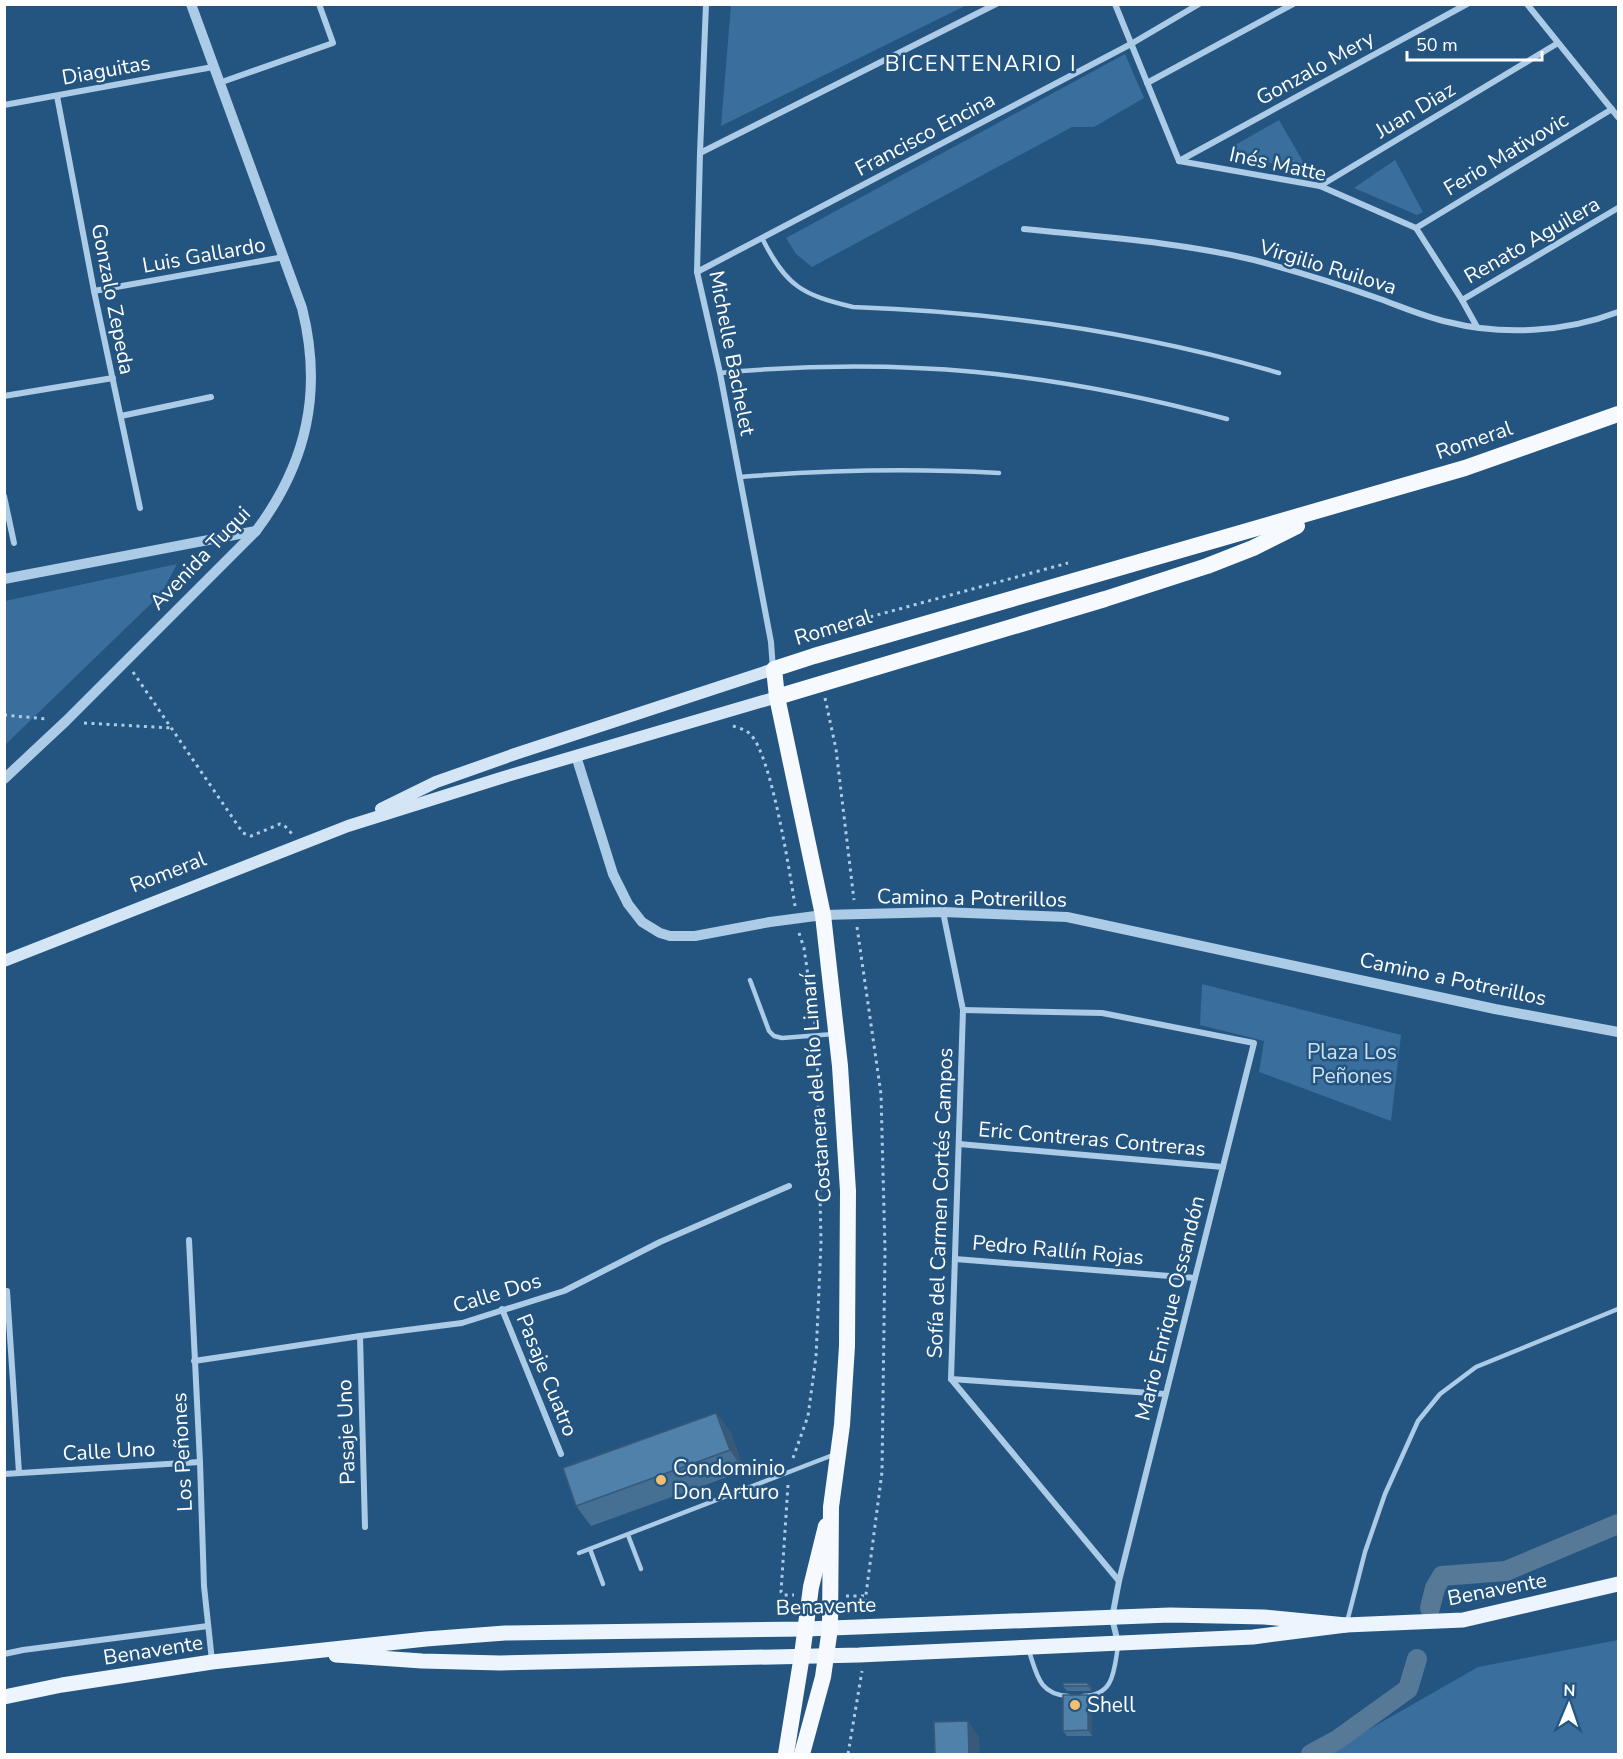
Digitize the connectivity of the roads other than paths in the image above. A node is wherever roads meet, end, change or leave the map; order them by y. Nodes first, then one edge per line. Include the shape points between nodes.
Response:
1 (191, 4) edge
2 (319, 4) edge
3 (706, 4) edge
4 (996, 4) edge
5 (1115, 4) edge
6 (1199, 4) edge
7 (1293, 4) edge
8 (1467, 4) edge
9 (1527, 4) edge
10 (1558, 43) junction
11 (1131, 44) junction
12 (213, 67) junction
13 (219, 83) junction
14 (1147, 83) junction
15 (57, 96) junction
16 (4, 105) edge
17 (1612, 109) junction
18 (1618, 117) edge
19 (700, 153) junction
20 (1179, 161) junction
21 (1320, 186) junction
22 (1618, 208) edge
23 (1416, 228) junction
24 (1024, 229) dead end
25 (762, 238) junction
26 (284, 257) junction
27 (697, 272) junction
28 (94, 291) junction
29 (1462, 300) junction
30 (1618, 312) edge
31 (1477, 327) junction
32 (720, 373) junction
33 (1279, 373) dead end
34 (112, 378) junction
35 (4, 396) edge
36 (211, 397) dead end
37 (1618, 414) edge
38 (121, 416) junction
39 (1227, 419) dead end
40 (999, 473) dead end
41 (740, 477) junction
42 (4, 496) edge
43 (1342, 505) junction
44 (140, 508) dead end
45 (256, 531) junction
46 (14, 543) dead end
47 (4, 579) edge
48 (774, 669) junction
49 (777, 696) junction
50 (576, 756) junction
51 (4, 779) edge
52 (348, 826) junction
53 (943, 912) junction
54 (823, 915) junction
55 (4, 961) edge
56 (750, 980) dead end
57 (963, 1010) junction
58 (1618, 1032) edge
59 (837, 1034) junction
60 (959, 1144) junction
61 (1223, 1167) junction
62 (789, 1186) dead end
63 (189, 1240) dead end
64 (955, 1259) junction
65 (1195, 1278) junction
66 (7, 1291) dead end
67 (502, 1309) junction
68 (1618, 1309) edge
69 (360, 1336) junction
70 (194, 1361) junction
71 (951, 1379) junction
72 (1166, 1394) junction
73 (838, 1453) junction
74 (561, 1454) dead end
75 (201, 1462) junction
76 (19, 1473) junction
77 (4, 1474) edge
78 (831, 1508) junction
79 (365, 1527) dead end
80 (628, 1535) junction
81 (590, 1549) junction
82 (579, 1553) dead end
83 (641, 1569) dead end
84 (1119, 1581) junction
85 (603, 1584) dead end
86 (1618, 1584) edge
87 (1112, 1618) junction
88 (1346, 1625) junction
89 (208, 1626) junction
90 (830, 1628) junction
91 (806, 1629) junction
92 (1118, 1644) junction
93 (1028, 1647) junction
94 (309, 1653) junction
95 (4, 1654) edge
96 (802, 1655) junction
97 (826, 1656) junction
98 (212, 1662) junction
99 (4, 1697) edge
100 (786, 1755) edge
101 (802, 1755) edge

1 - 12 street, Avenida Tuqui
2 - 13 street via 333,42
3 - 19 street, Michelle Bachelet
4 - 19 street
5 - 11 street
6 - 11 street, Francisco Encina
7 - 14 street
8 - 20 street, Gonzalo Mery
9 - 10 street
10 - 17 street
10 - 21 street, Juan Diaz
11 - 14 street
11 - 25 street, Francisco Encina
12 - 13 street, Avenida Tuqui
12 - 15 street, Diaguitas
13 - 26 street, Avenida Tuqui
14 - 20 street
15 - 16 street, Diaguitas
15 - 28 street, Gonzalo Zepeda
17 - 18 street
17 - 23 street, Ferio Mativovic
19 - 27 street, Michelle Bachelet
20 - 21 street, Inés Matte
21 - 23 street, Inés Matte
22 - 29 street, Renato Aguilera
23 - 29 street
24 - 31 street, Virgilio Ruilova via 1184,246 1253,260 1447,322
25 - 27 street, Francisco Encina
25 - 33 lane via 786,278 806,293 832,302 1076,327 1185,347
26 - 28 street, Luis Gallardo
26 - 45 street, Avenida Tuqui via 307,328 311,397 294,468
27 - 32 street, Michelle Bachelet
28 - 34 street, Gonzalo Zepeda
29 - 31 street
30 - 31 street, Virgilio Ruilova via 1555,327
32 - 39 lane via 858,365 997,373 1113,390
32 - 41 street, Michelle Bachelet
34 - 35 street
34 - 38 street, Gonzalo Zepeda
36 - 38 street
37 - 43 highway, Romeral via 1465,468
38 - 44 street, Gonzalo Zepeda
40 - 41 lane via 910,469
41 - 48 street, Michelle Bachelet
42 - 46 street
43 - 48 highway, Romeral
43 - 49 highway, Romeral via 1207,566
45 - 47 street
45 - 51 street, Avenida Tuqui
48 - 49 highway, Costanera del Río Limarí
48 - 52 main road, Romeral via 436,782
49 - 50 main road, Romeral
49 - 54 highway, Costanera del Río Limarí
50 - 52 main road, Romeral
50 - 54 street, Camino a Potrerillos via 613,874 642,922 660,933 682,937
52 - 55 main road, Romeral
53 - 54 street, Camino a Potrerillos
53 - 57 street, Sofía del Carmen Cortés Campos
53 - 58 street, Camino a Potrerillos via 1067,917
54 - 59 highway, Costanera del Río Limarí
56 - 59 lane via 774,1036
57 - 60 street, Sofía del Carmen Cortés Campos
57 - 61 street, Mario Enrique Ossandón via 1102,1013 1254,1044
59 - 73 highway, Costanera del Río Limarí via 846,1139 849,1269 846,1376
60 - 61 street, Eric Contreras Contreras
60 - 64 street, Sofía del Carmen Cortés Campos
61 - 65 street, Mario Enrique Ossandón
62 - 67 street, Calle Dos via 660,1242 564,1291
63 - 70 street, Los Peñones
64 - 65 street, Pedro Rallín Rojas
64 - 71 street, Sofía del Carmen Cortés Campos
65 - 72 street, Mario Enrique Ossandón
66 - 76 street
67 - 69 street, Calle Dos via 462,1323
67 - 74 street, Pasaje Cuatro
68 - 88 lane via 1476,1367 1440,1394 1418,1421 1385,1494
69 - 70 street, Calle Dos
69 - 79 street, Pasaje Uno
70 - 75 street, Los Peñones
71 - 72 street
71 - 84 street, Sofía del Carmen Cortés Campos
72 - 84 street, Mario Enrique Ossandón
73 - 78 highway, Costanera del Río Limarí
73 - 80 lane
75 - 76 street, Calle Uno
75 - 89 street, Los Peñones
76 - 77 street, Calle Uno
78 - 90 highway, Costanera del Río Limarí
78 - 91 highway, Costanera del Río Limarí via 816,1562
80 - 81 lane
80 - 83 lane
81 - 82 lane
81 - 85 lane
84 - 87 street, Mario Enrique Ossandón
86 - 88 main road, Benavente via 1463,1620
87 - 88 main road, Benavente via 1264,1617
87 - 90 main road, Benavente
87 - 92 street
88 - 92 main road, Benavente via 1262,1636
89 - 95 street, Benavente
89 - 98 street, Los Peñones
90 - 91 main road, Benavente
90 - 97 highway, Costanera del Río Limarí
91 - 94 main road, Benavente via 505,1633
91 - 96 highway, Costanera del Río Limarí
92 - 93 main road, Benavente
92 - 93 lane via 1110,1681 1103,1691 1092,1696 1058,1695 1046,1689 1038,1678
93 - 97 main road, Benavente
94 - 96 main road, Benavente via 500,1664
94 - 98 main road, Benavente
96 - 97 main road, Benavente
96 - 100 highway, Costanera del Río Limarí
97 - 101 highway, Costanera del Río Limarí
98 - 99 main road, Benavente

